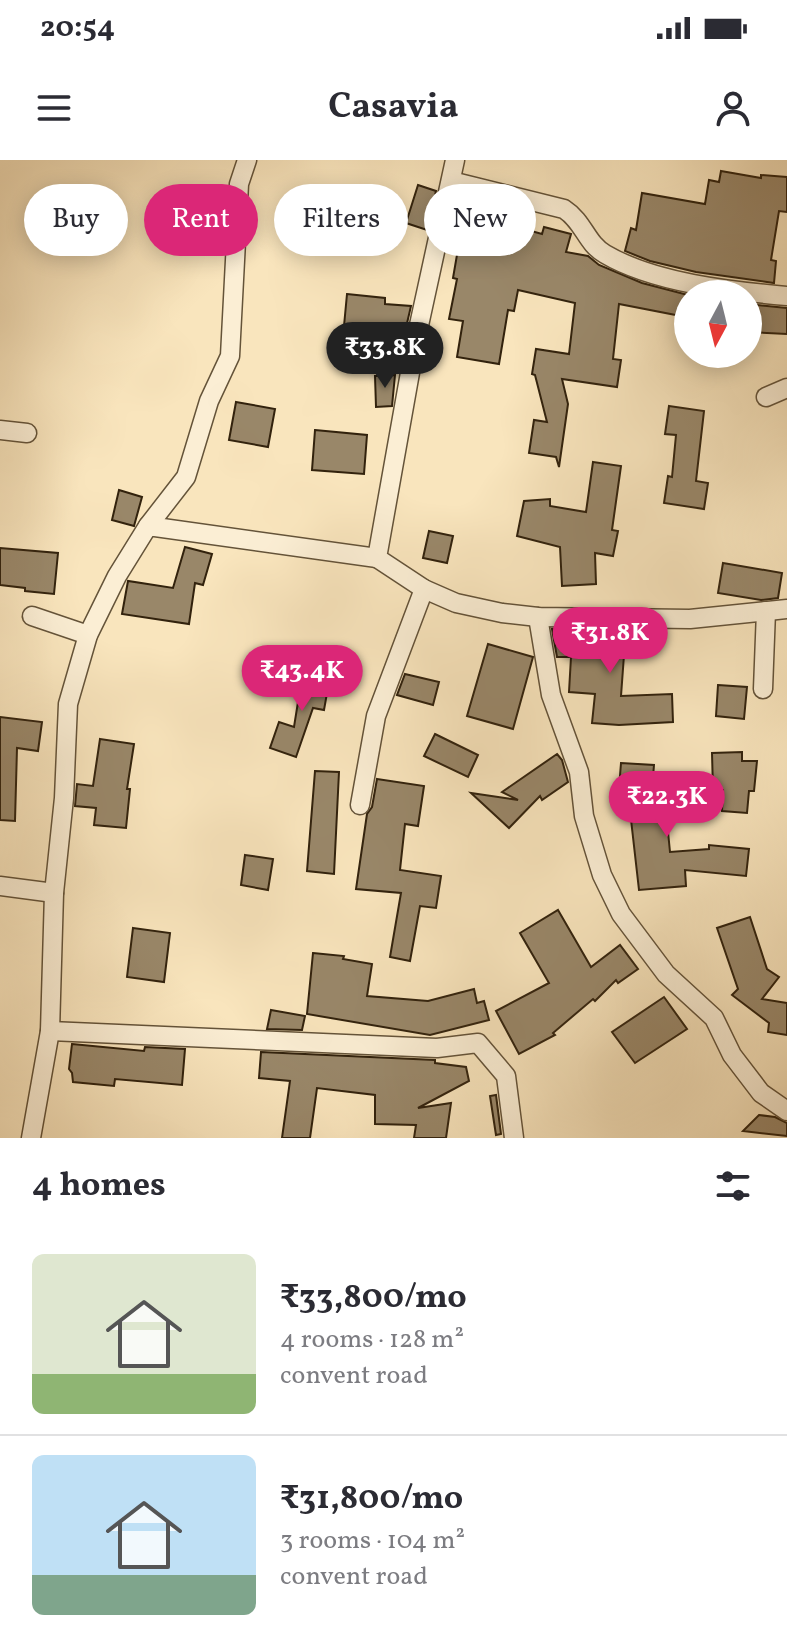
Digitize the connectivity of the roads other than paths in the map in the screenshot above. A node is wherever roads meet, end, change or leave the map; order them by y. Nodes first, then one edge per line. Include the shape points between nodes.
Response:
1 (247, 160) edge
2 (455, 160) edge
3 (451, 181) junction
4 (787, 296) edge
5 (787, 388) edge
6 (766, 397) dead end
7 (0, 430) edge
8 (27, 433) dead end
9 (148, 526) junction
10 (377, 558) junction
11 (424, 589) junction
12 (787, 609) edge
13 (766, 611) junction
14 (32, 616) dead end
15 (538, 617) junction
16 (88, 635) junction
17 (763, 689) dead end
18 (360, 805) dead end
19 (0, 886) edge
20 (54, 893) junction
21 (50, 1031) junction
22 (787, 1111) edge
23 (31, 1138) edge
24 (514, 1138) edge

1 - 9 street via 239,184 230,356 209,401 186,477
2 - 3 street
3 - 4 street via 564,209 577,217 603,253 644,272
3 - 10 street
5 - 6 street
7 - 8 street
9 - 10 street
9 - 16 street
10 - 11 street
11 - 15 street via 456,603
11 - 18 street via 376,716
12 - 13 street
13 - 15 street via 690,619
13 - 17 street
14 - 16 street
15 - 22 street via 551,695 579,772 584,816 621,914 666,974 714,1018 732,1055 761,1093
16 - 20 street via 68,704
19 - 20 street
20 - 21 street
21 - 23 street
21 - 24 street via 437,1048 478,1043 506,1076

